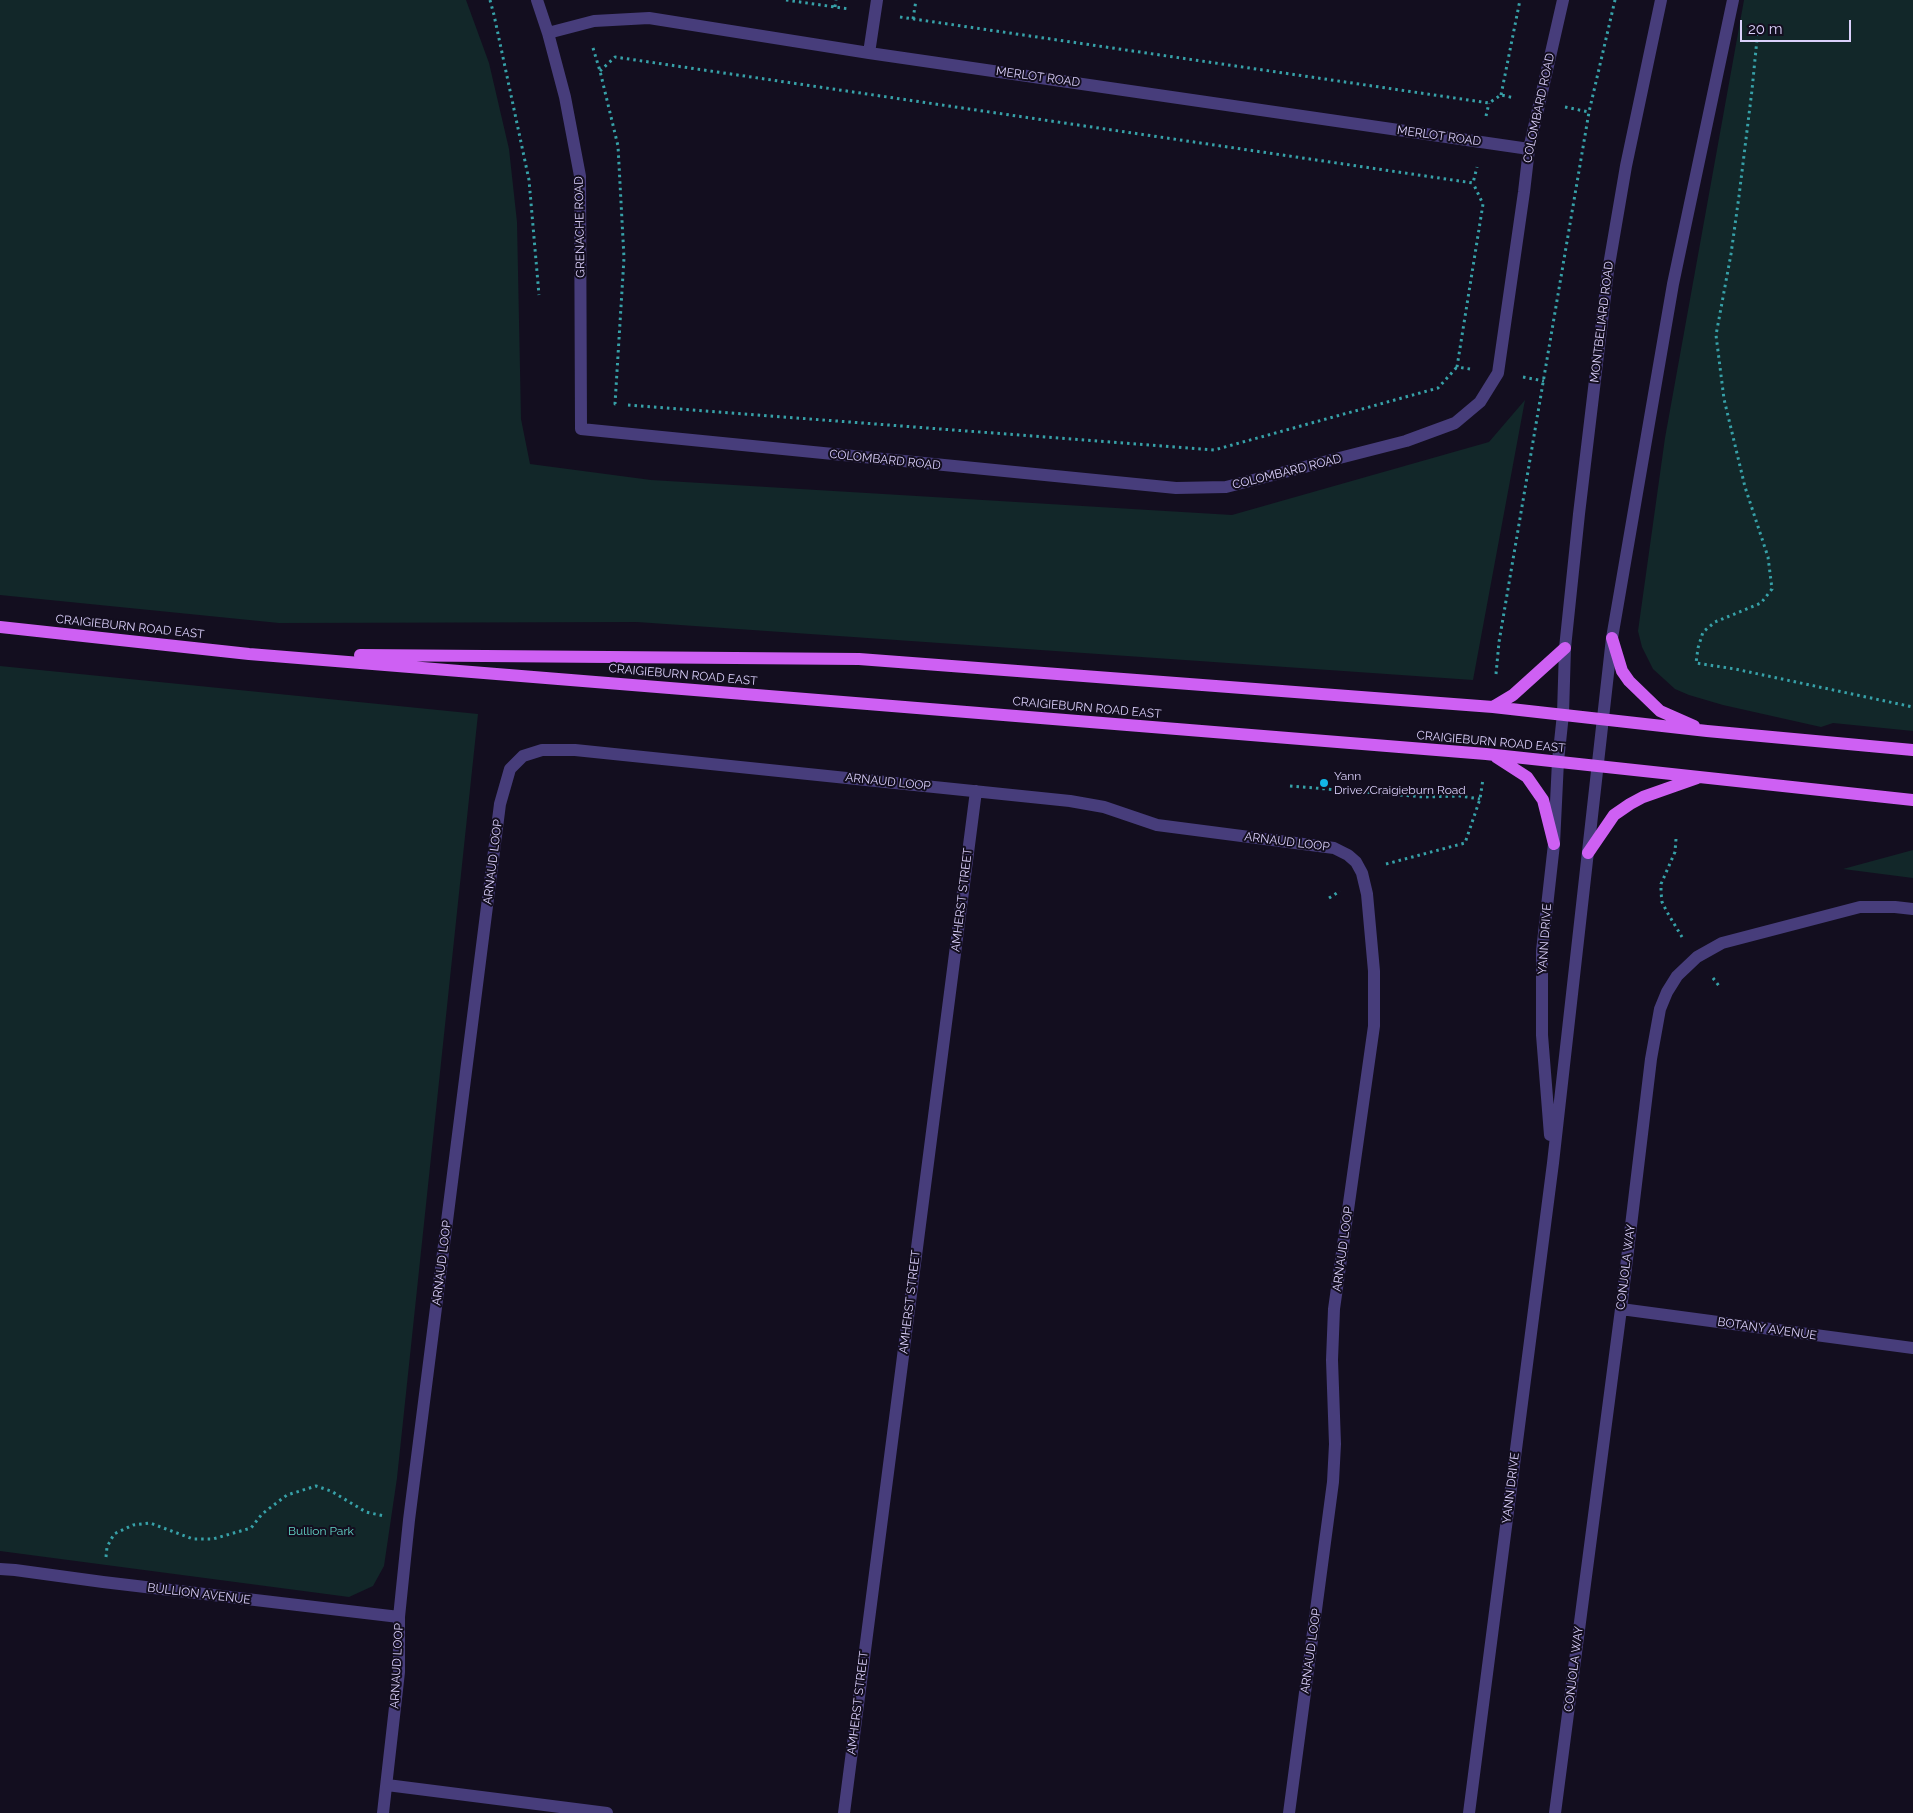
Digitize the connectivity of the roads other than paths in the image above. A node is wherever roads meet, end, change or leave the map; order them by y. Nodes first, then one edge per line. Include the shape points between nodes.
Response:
1 (537, 0) edge
2 (877, 0) edge
3 (1563, 0) edge
4 (1662, 0) edge
5 (1733, 0) edge
6 (548, 33) junction
7 (869, 53) junction
8 (1528, 149) junction
9 (580, 430) joint
10 (0, 627) edge
11 (1612, 638) junction
12 (1565, 648) junction
13 (258, 654) junction
14 (1493, 707) junction
15 (1563, 714) junction
16 (1603, 718) junction
17 (1707, 731) junction
18 (1913, 750) edge
19 (1489, 755) junction
20 (1558, 762) junction
21 (1597, 766) junction
22 (1700, 778) junction
23 (976, 790) junction
24 (1913, 800) edge
25 (1554, 844) junction
26 (1588, 853) junction
27 (1913, 909) edge
28 (1553, 1163) junction
29 (1621, 1309) junction
30 (1913, 1348) edge
31 (0, 1569) edge
32 (399, 1617) junction
33 (387, 1786) junction
34 (384, 1813) edge
35 (607, 1813) edge
36 (844, 1813) edge
37 (1289, 1813) edge
38 (1469, 1813) edge
39 (1555, 1813) edge

1 - 6 street, GRENACHE ROAD
2 - 7 street
3 - 8 street, COLOMBARD ROAD
4 - 12 street, MONTBELIARD ROAD via 1626,166 1608,271
5 - 11 street via 1673,284
6 - 7 street, MERLOT ROAD via 594,21 649,18
6 - 9 street, GRENACHE ROAD via 565,97 580,176
7 - 8 street, MERLOT ROAD
8 - 9 street, COLOMBARD ROAD via 1498,373 1480,402 1455,423 1406,441 1226,487 1176,488
10 - 13 main road, CRAIGIEBURN ROAD EAST
11 - 16 street, YANN DRIVE
11 - 17 main road via 1622,671 1629,681 1660,711
12 - 14 main road via 1513,695
12 - 15 street, MONTBELIARD ROAD
13 - 14 main road, CRAIGIEBURN ROAD EAST via 859,659
13 - 19 main road, CRAIGIEBURN ROAD EAST
14 - 15 main road, CRAIGIEBURN ROAD EAST
15 - 16 main road, CRAIGIEBURN ROAD EAST
15 - 20 street, YANN DRIVE
16 - 17 main road, CRAIGIEBURN ROAD EAST
16 - 21 street, YANN DRIVE
17 - 18 main road, CRAIGIEBURN ROAD EAST
19 - 20 main road, CRAIGIEBURN ROAD EAST
19 - 25 main road via 1526,777 1543,800
20 - 21 main road, CRAIGIEBURN ROAD EAST
20 - 25 street, YANN DRIVE
21 - 22 main road, CRAIGIEBURN ROAD EAST
21 - 26 street, YANN DRIVE
22 - 24 main road, CRAIGIEBURN ROAD EAST
22 - 26 main road via 1630,804 1614,815
23 - 32 street, ARNAUD LOOP via 575,750 542,750 524,756 510,769 500,804
23 - 36 street, AMHERST STREET
23 - 37 street, ARNAUD LOOP via 1104,807 1157,825 1334,848 1356,862 1362,873 1374,971 1374,1026 1334,1309 1333,1482
25 - 28 street, YANN DRIVE via 1542,951 1542,1035
26 - 28 street, YANN DRIVE
27 - 29 street, CONJOLA WAY via 1860,907 1722,943 1697,957 1677,976 1660,1009
28 - 38 street, YANN DRIVE
29 - 30 street, BOTANY AVENUE
29 - 39 street, CONJOLA WAY
31 - 32 street, BULLION AVENUE
32 - 33 street, ARNAUD LOOP via 399,1672
33 - 34 street, ARNAUD LOOP
33 - 35 street

